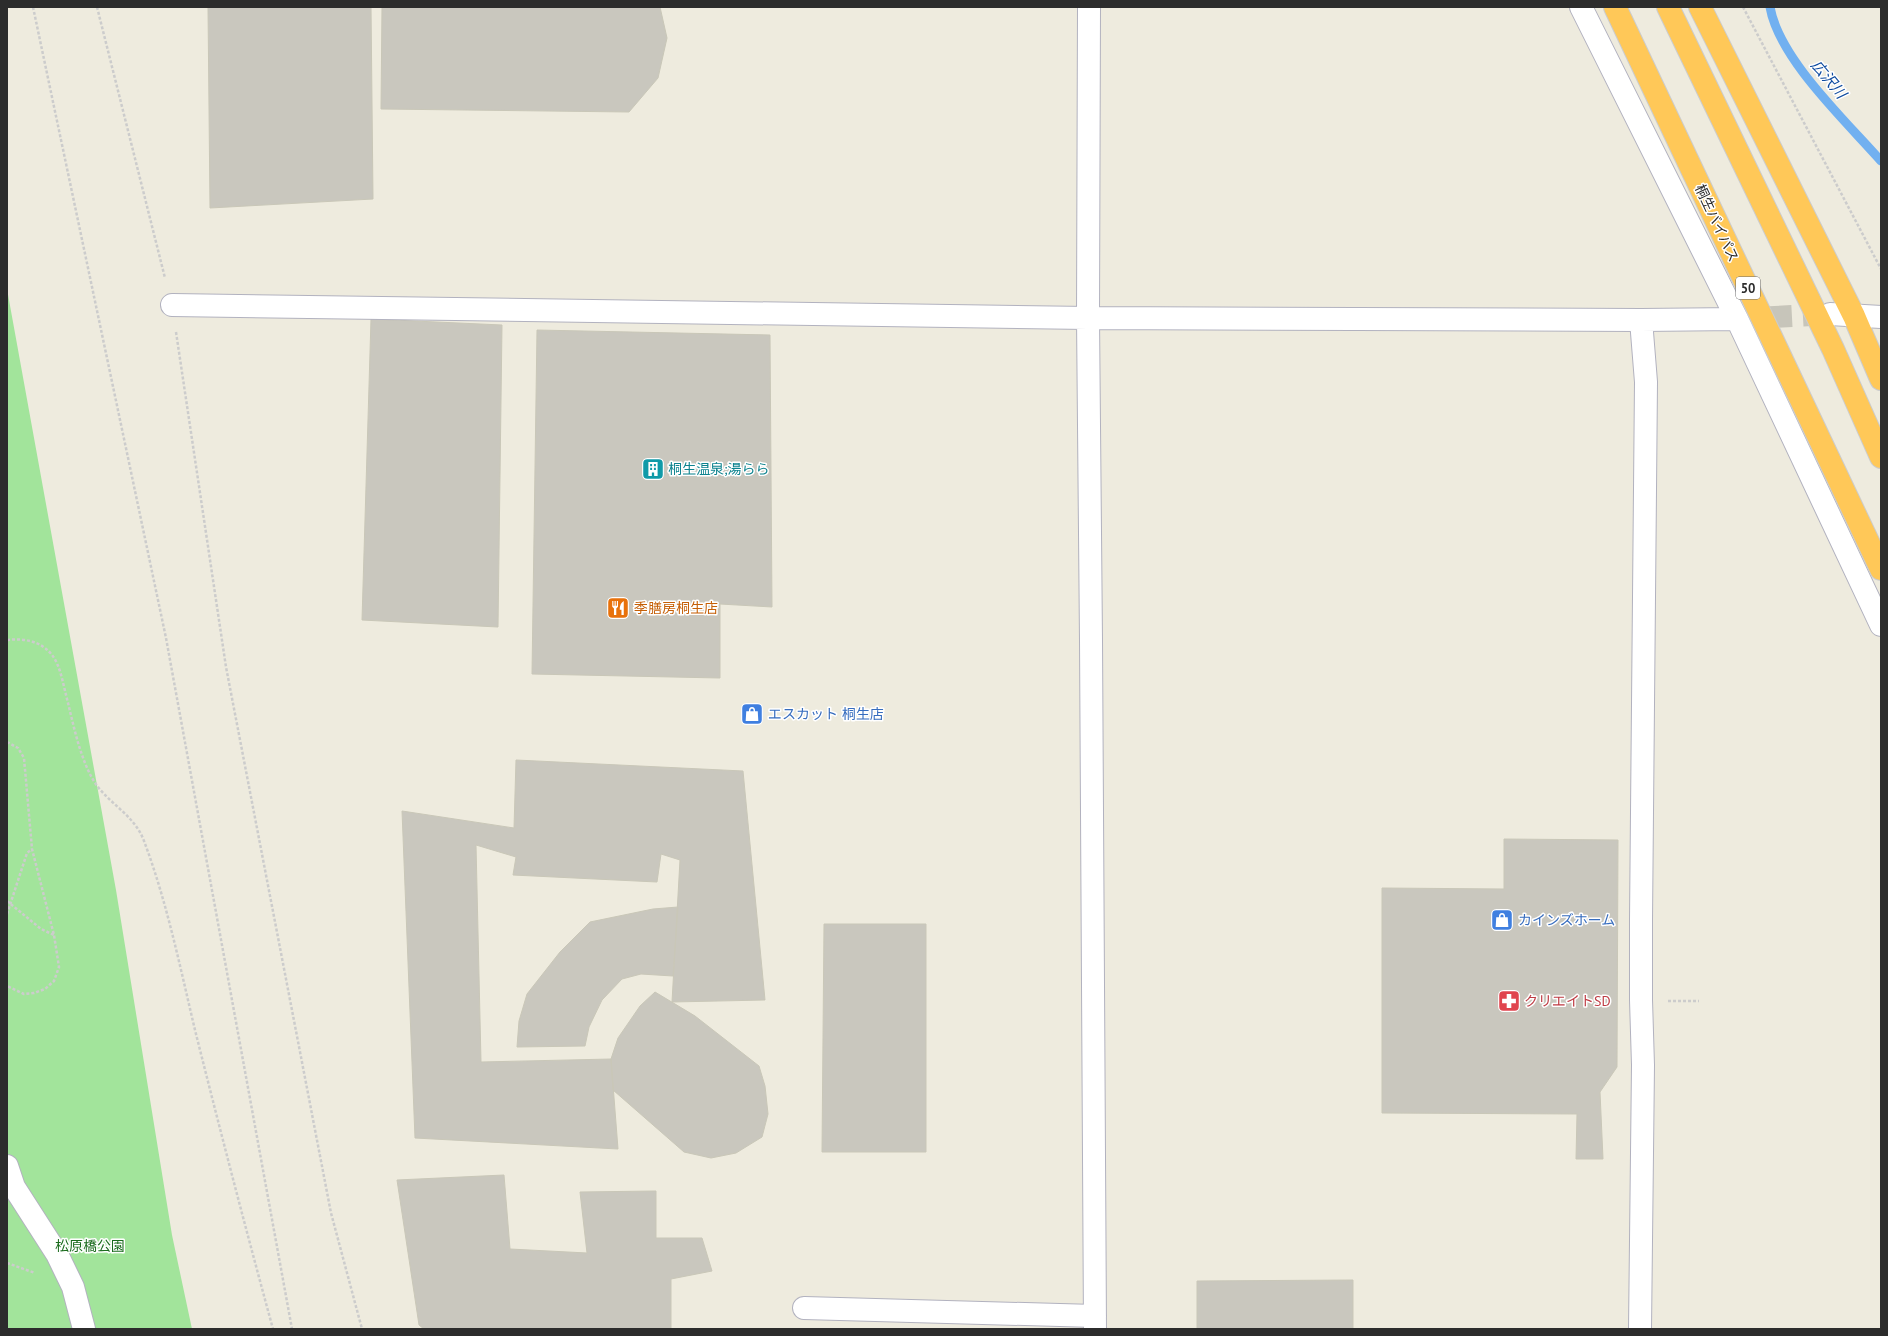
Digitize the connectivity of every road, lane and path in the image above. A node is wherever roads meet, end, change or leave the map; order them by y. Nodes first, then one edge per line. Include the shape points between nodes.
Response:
1 (33, 7) edge
2 (97, 7) edge
3 (1089, 7) edge
4 (1581, 7) edge
5 (1615, 7) edge
6 (1668, 7) edge
7 (1700, 7) edge
8 (1743, 7) edge
9 (1881, 270) edge
10 (172, 305) junction
11 (1830, 314) tunnel mouth
12 (1854, 316) junction
13 (1881, 316) edge
14 (1088, 318) junction
15 (1737, 319) junction
16 (1641, 320) junction
17 (1881, 378) edge
18 (1881, 457) edge
19 (1881, 569) edge
20 (1881, 625) edge
21 (7, 640) edge
22 (7, 742) edge
23 (32, 849) junction
24 (7, 902) edge
25 (10, 904) junction
26 (7, 914) edge
27 (54, 935) junction
28 (7, 986) edge
29 (1663, 1001) dead end
30 (1699, 1001) dead end
31 (7, 1166) edge
32 (804, 1308) dead end
33 (1095, 1322) edge
34 (84, 1329) edge
35 (272, 1329) edge
36 (292, 1329) edge
37 (362, 1329) edge
38 (1640, 1329) edge

1 - 36 path via 166,638
2 - 10 path
3 - 14 street
4 - 15 street
5 - 19 highway, 桐生バイパス / 50
6 - 18 highway via 1833,349
7 - 12 highway
8 - 9 path
10 - 14 street
10 - 37 path via 226,667 330,1213
11 - 12 street
12 - 13 street
12 - 17 highway
14 - 16 street
14 - 33 street
15 - 16 street
15 - 20 street
16 - 38 street via 1646,390
21 - 35 path via 22,639 42,645 53,656 62,680 76,736 91,777 102,793 132,820 144,840 162,896
22 - 23 path via 18,748 24,758
23 - 25 path via 27,854
23 - 27 path
24 - 25 path
25 - 26 path
25 - 27 path via 41,929
27 - 28 path via 59,967 54,981 45,989 34,993 24,994
29 - 30 path
31 - 34 street via 14,1187 57,1254 73,1287
32 - 33 street

